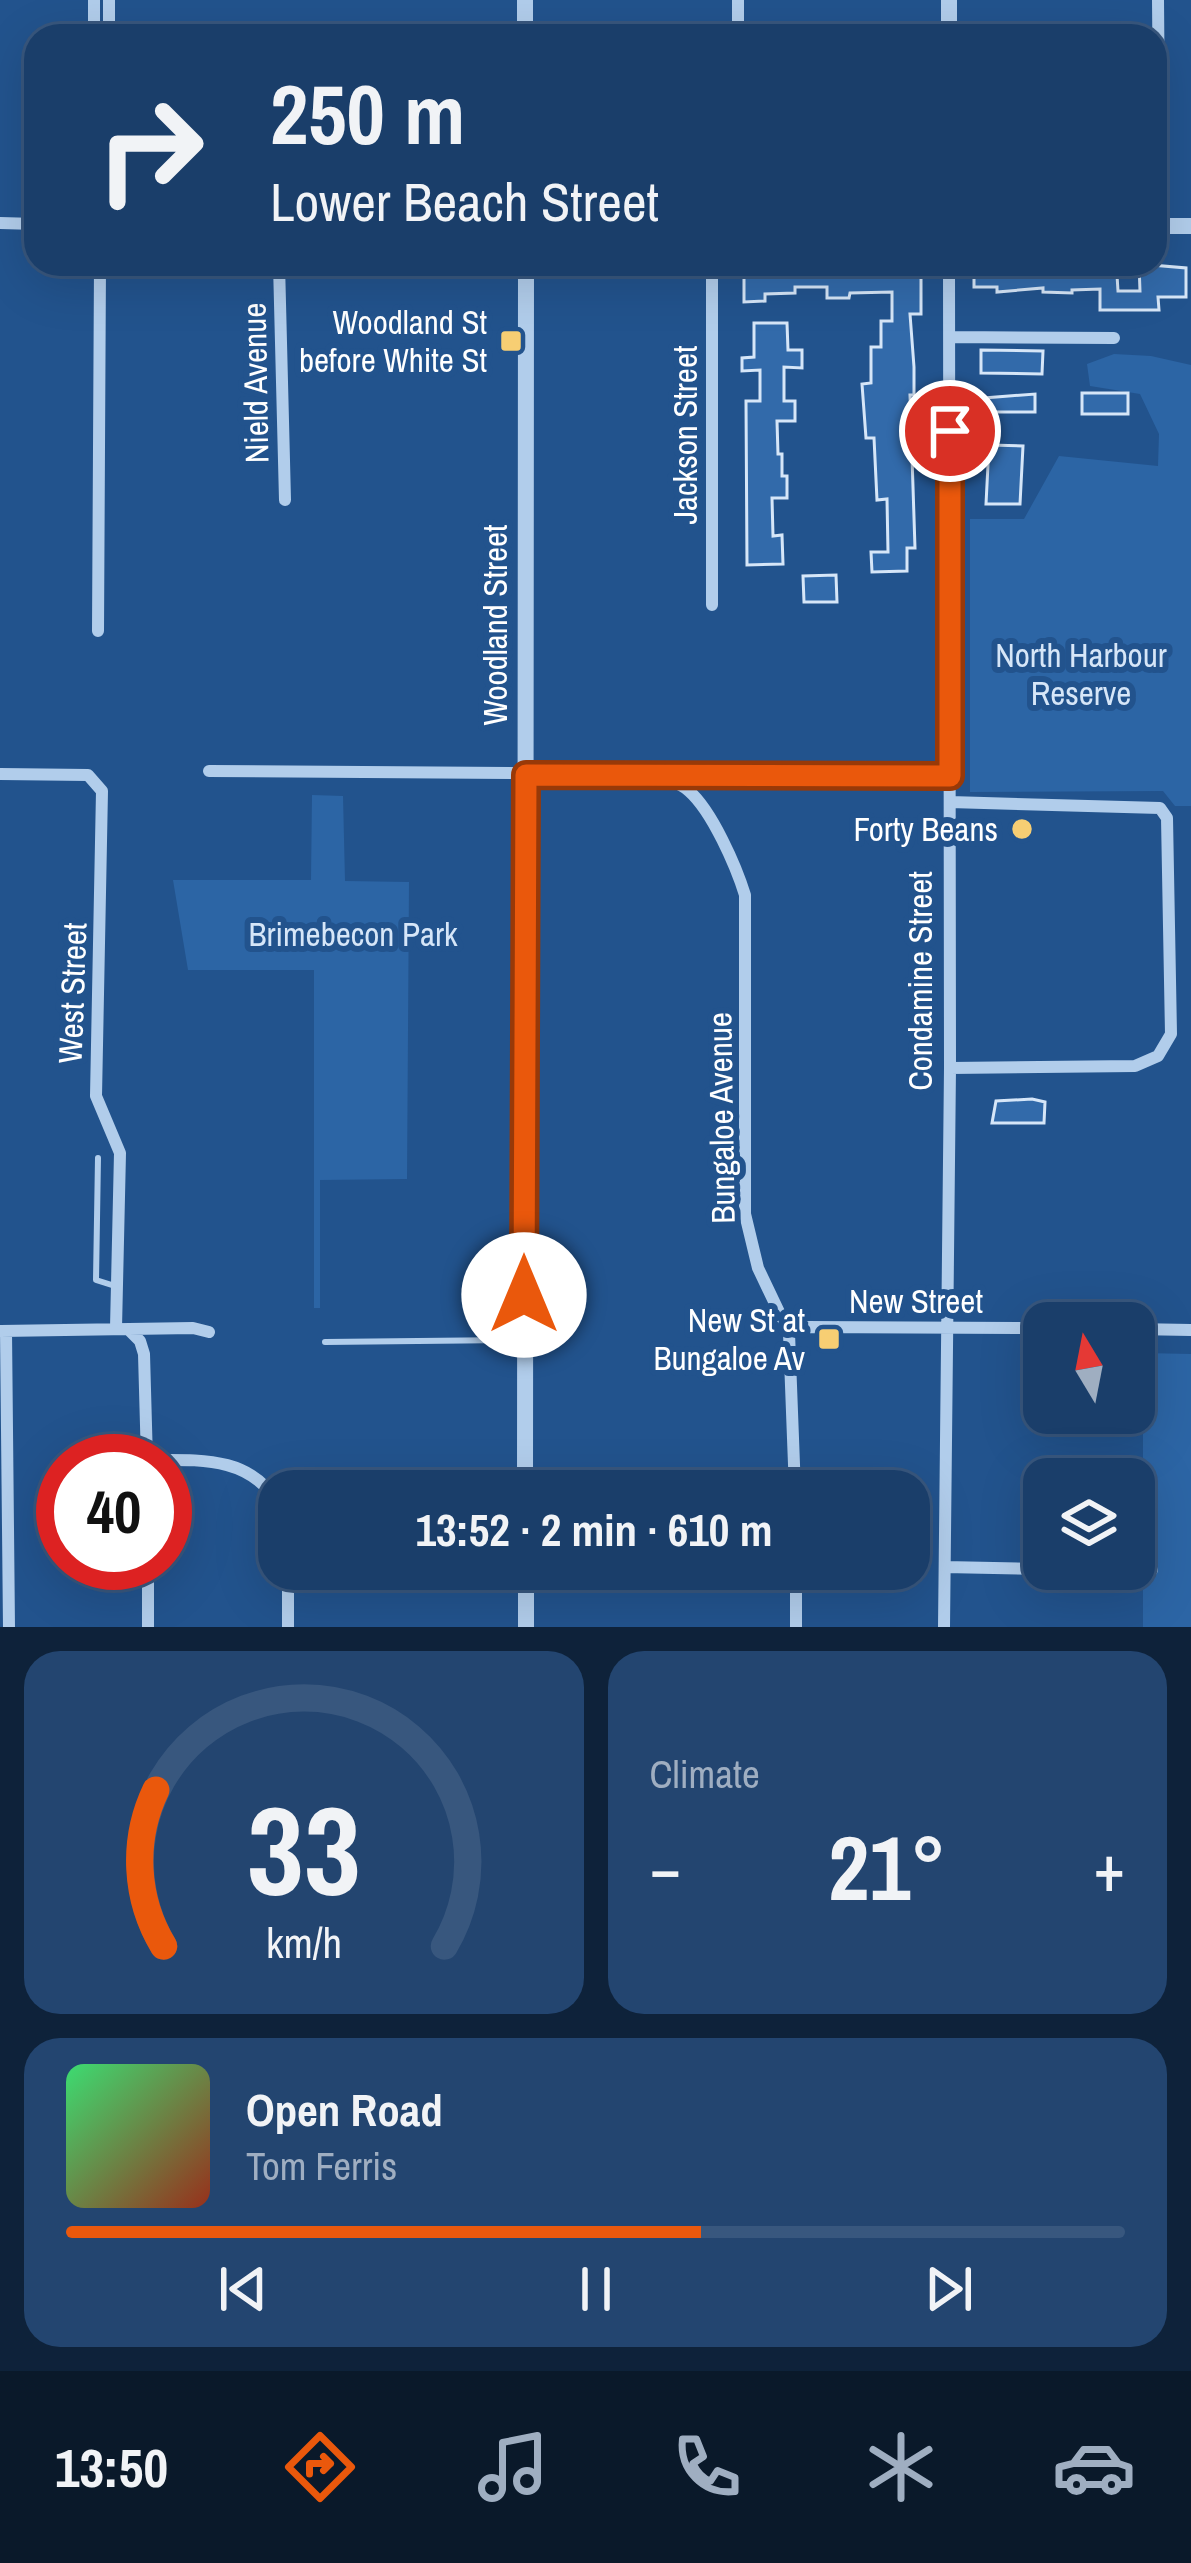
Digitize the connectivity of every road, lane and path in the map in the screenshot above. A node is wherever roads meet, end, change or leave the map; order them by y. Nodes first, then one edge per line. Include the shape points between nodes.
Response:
1 (100, 276) edge
2 (280, 276) edge
3 (526, 276) edge
4 (712, 276) edge
5 (949, 276) edge
6 (950, 338) junction
7 (1114, 338) dead end
8 (285, 500) dead end
9 (712, 605) dead end
10 (98, 631) dead end
11 (208, 771) dead end
12 (0, 774) edge
13 (526, 775) junction
14 (653, 776) junction
15 (950, 776) junction
16 (950, 802) junction
17 (950, 1068) junction
18 (98, 1159) dead end
19 (116, 1286) junction
20 (122, 1328) junction
21 (948, 1328) junction
22 (1023, 1328) edge
23 (1155, 1329) edge
24 (1191, 1330) edge
25 (3, 1331) edge
26 (209, 1332) dead end
27 (789, 1333) junction
28 (524, 1340) junction
29 (325, 1342) dead end
30 (146, 1434) edge
31 (192, 1463) edge
32 (525, 1470) edge
33 (794, 1470) edge
34 (258, 1480) edge
35 (945, 1567) junction
36 (1023, 1569) edge
37 (148, 1590) edge
38 (288, 1590) edge
39 (526, 1590) edge
40 (796, 1590) edge
41 (9, 1627) edge
42 (148, 1627) edge
43 (288, 1627) edge
44 (526, 1627) edge
45 (796, 1627) edge
46 (944, 1627) edge

1 - 10 street
2 - 8 street, Nield Avenue
3 - 13 street, Woodland Street
4 - 9 street, Jackson Street
5 - 6 street, Condamine Street
6 - 7 street
6 - 15 street, Condamine Street
11 - 13 street
12 - 19 street, West Street via 88,775 102,791 96,1096 120,1154
13 - 14 street
13 - 28 street, Woodland Street
14 - 15 street
14 - 27 street, Bungaloe Avenue via 696,799 745,896 745,1214 758,1268
15 - 16 street, Condamine Street
16 - 17 street, Condamine Street
16 - 17 street via 1160,808 1167,818 1171,1034 1158,1056 1135,1066
17 - 21 street, Condamine Street
18 - 19 lane, West Street via 96,1280
19 - 20 street, West Street
20 - 25 street
20 - 26 street
20 - 30 street, West Street via 144,1354
21 - 22 street, New Street
21 - 27 street, New Street
21 - 35 street, Condamine Street
23 - 24 street
25 - 41 street
27 - 33 street, Bungaloe Avenue
28 - 29 lane
28 - 32 street, Woodland Street
31 - 34 street via 230,1464
35 - 36 street
35 - 46 street, Condamine Street
37 - 42 street
38 - 43 street
39 - 44 street
40 - 45 street

